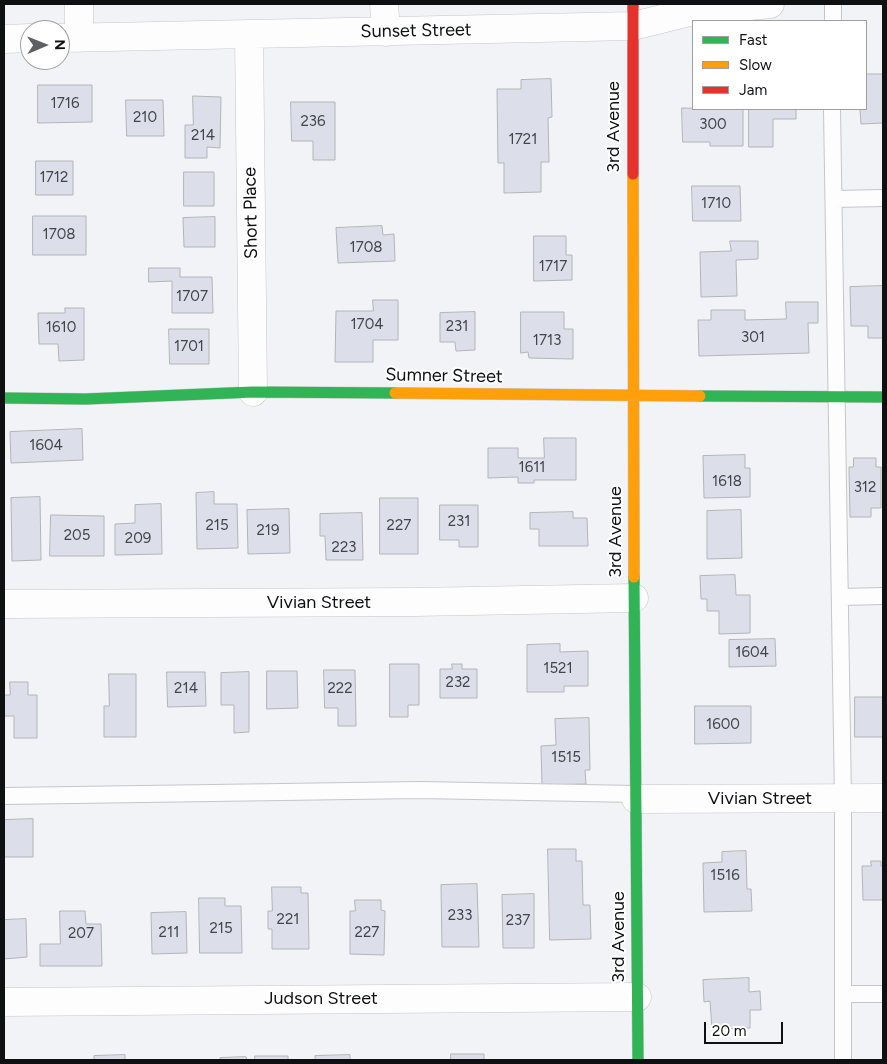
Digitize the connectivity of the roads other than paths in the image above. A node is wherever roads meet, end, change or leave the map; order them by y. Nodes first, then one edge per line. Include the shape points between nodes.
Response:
1 (79, 4) edge
2 (384, 4) edge
3 (770, 4) edge
4 (833, 4) edge
5 (633, 15) edge
6 (833, 20) edge
7 (386, 32) junction
8 (249, 35) junction
9 (20, 38) edge
10 (70, 38) edge
11 (4, 39) edge
12 (832, 110) edge
13 (883, 198) edge
14 (834, 199) junction
15 (253, 392) junction
16 (632, 395) junction
17 (838, 397) junction
18 (883, 397) edge
19 (4, 398) edge
20 (883, 596) edge
21 (841, 597) junction
22 (634, 598) junction
23 (4, 604) edge
24 (4, 796) edge
25 (636, 796) junction
26 (883, 798) edge
27 (843, 799) junction
28 (843, 994) junction
29 (883, 994) edge
30 (637, 997) junction
31 (4, 1002) edge
32 (638, 1060) edge
33 (843, 1060) edge

1 - 10 street
2 - 7 street
3 - 5 street, Sunset Street
4 - 6 lane
5 - 7 street, Sunset Street
5 - 16 street, 3rd Avenue
7 - 8 street, Sunset Street
8 - 10 street, Sunset Street
8 - 15 street, Short Place
9 - 11 street
12 - 14 lane
13 - 14 lane
14 - 17 lane
15 - 16 street, Sumner Street
15 - 19 street, Sumner Street via 86,399
16 - 17 street, Sumner Street
16 - 22 street, 3rd Avenue
17 - 18 street, Sumner Street
17 - 21 lane
20 - 21 lane
21 - 27 lane
22 - 23 street, Vivian Street
22 - 25 street, 3rd Avenue
24 - 25 lane via 420,790
25 - 27 street, Vivian Street
25 - 30 street, 3rd Avenue
26 - 27 street, Vivian Street
27 - 28 lane
28 - 29 lane
28 - 33 lane
30 - 31 street, Judson Street
30 - 32 street, 3rd Avenue

